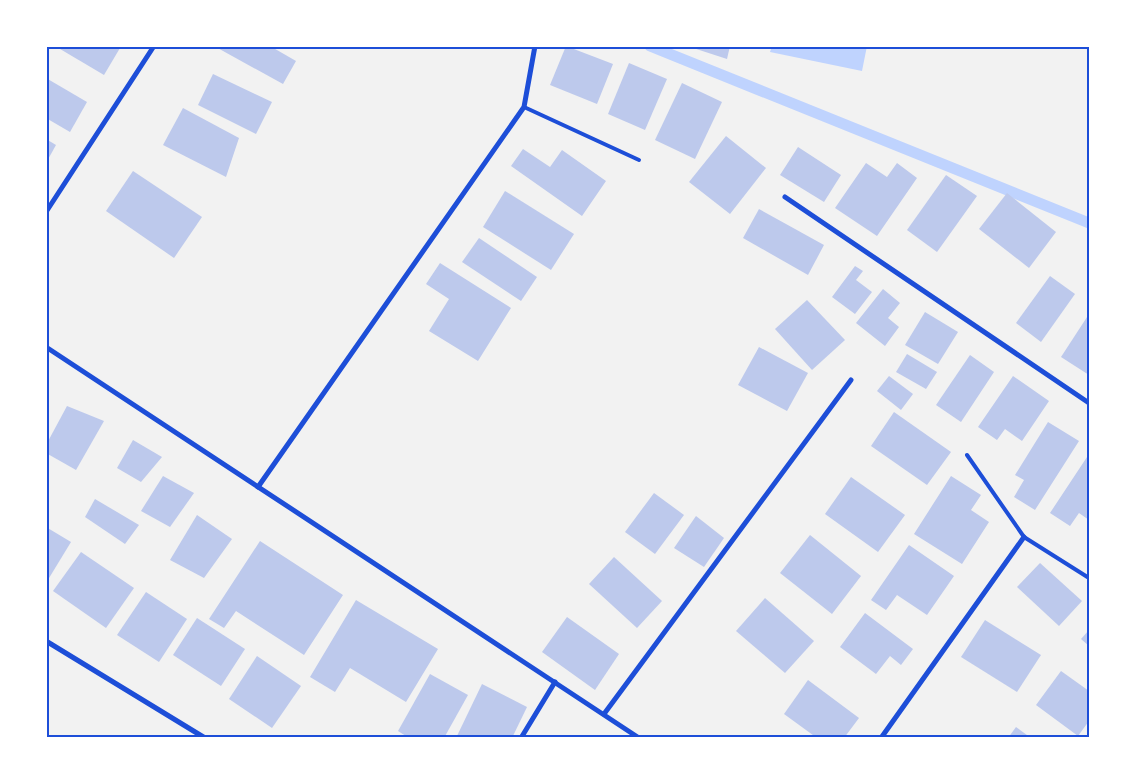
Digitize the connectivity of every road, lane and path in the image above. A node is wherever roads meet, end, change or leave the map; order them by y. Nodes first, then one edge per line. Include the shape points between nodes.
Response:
1 (154, 46) edge
2 (535, 46) edge
3 (524, 107) junction
4 (639, 160) dead end
5 (785, 197) dead end
6 (46, 212) edge
7 (46, 347) edge
8 (851, 380) dead end
9 (1089, 403) edge
10 (967, 455) dead end
11 (258, 487) junction
12 (1024, 537) junction
13 (1089, 578) edge
14 (46, 641) edge
15 (554, 682) junction
16 (604, 714) junction
17 (205, 738) edge
18 (521, 738) edge
19 (639, 738) edge
20 (881, 738) edge

1 - 6 street
2 - 3 street
3 - 4 lane
3 - 11 street
5 - 9 street
7 - 11 street
8 - 16 street
10 - 12 lane
11 - 15 street
12 - 13 lane
12 - 20 street
14 - 17 street
15 - 16 street
15 - 18 street
16 - 19 street

